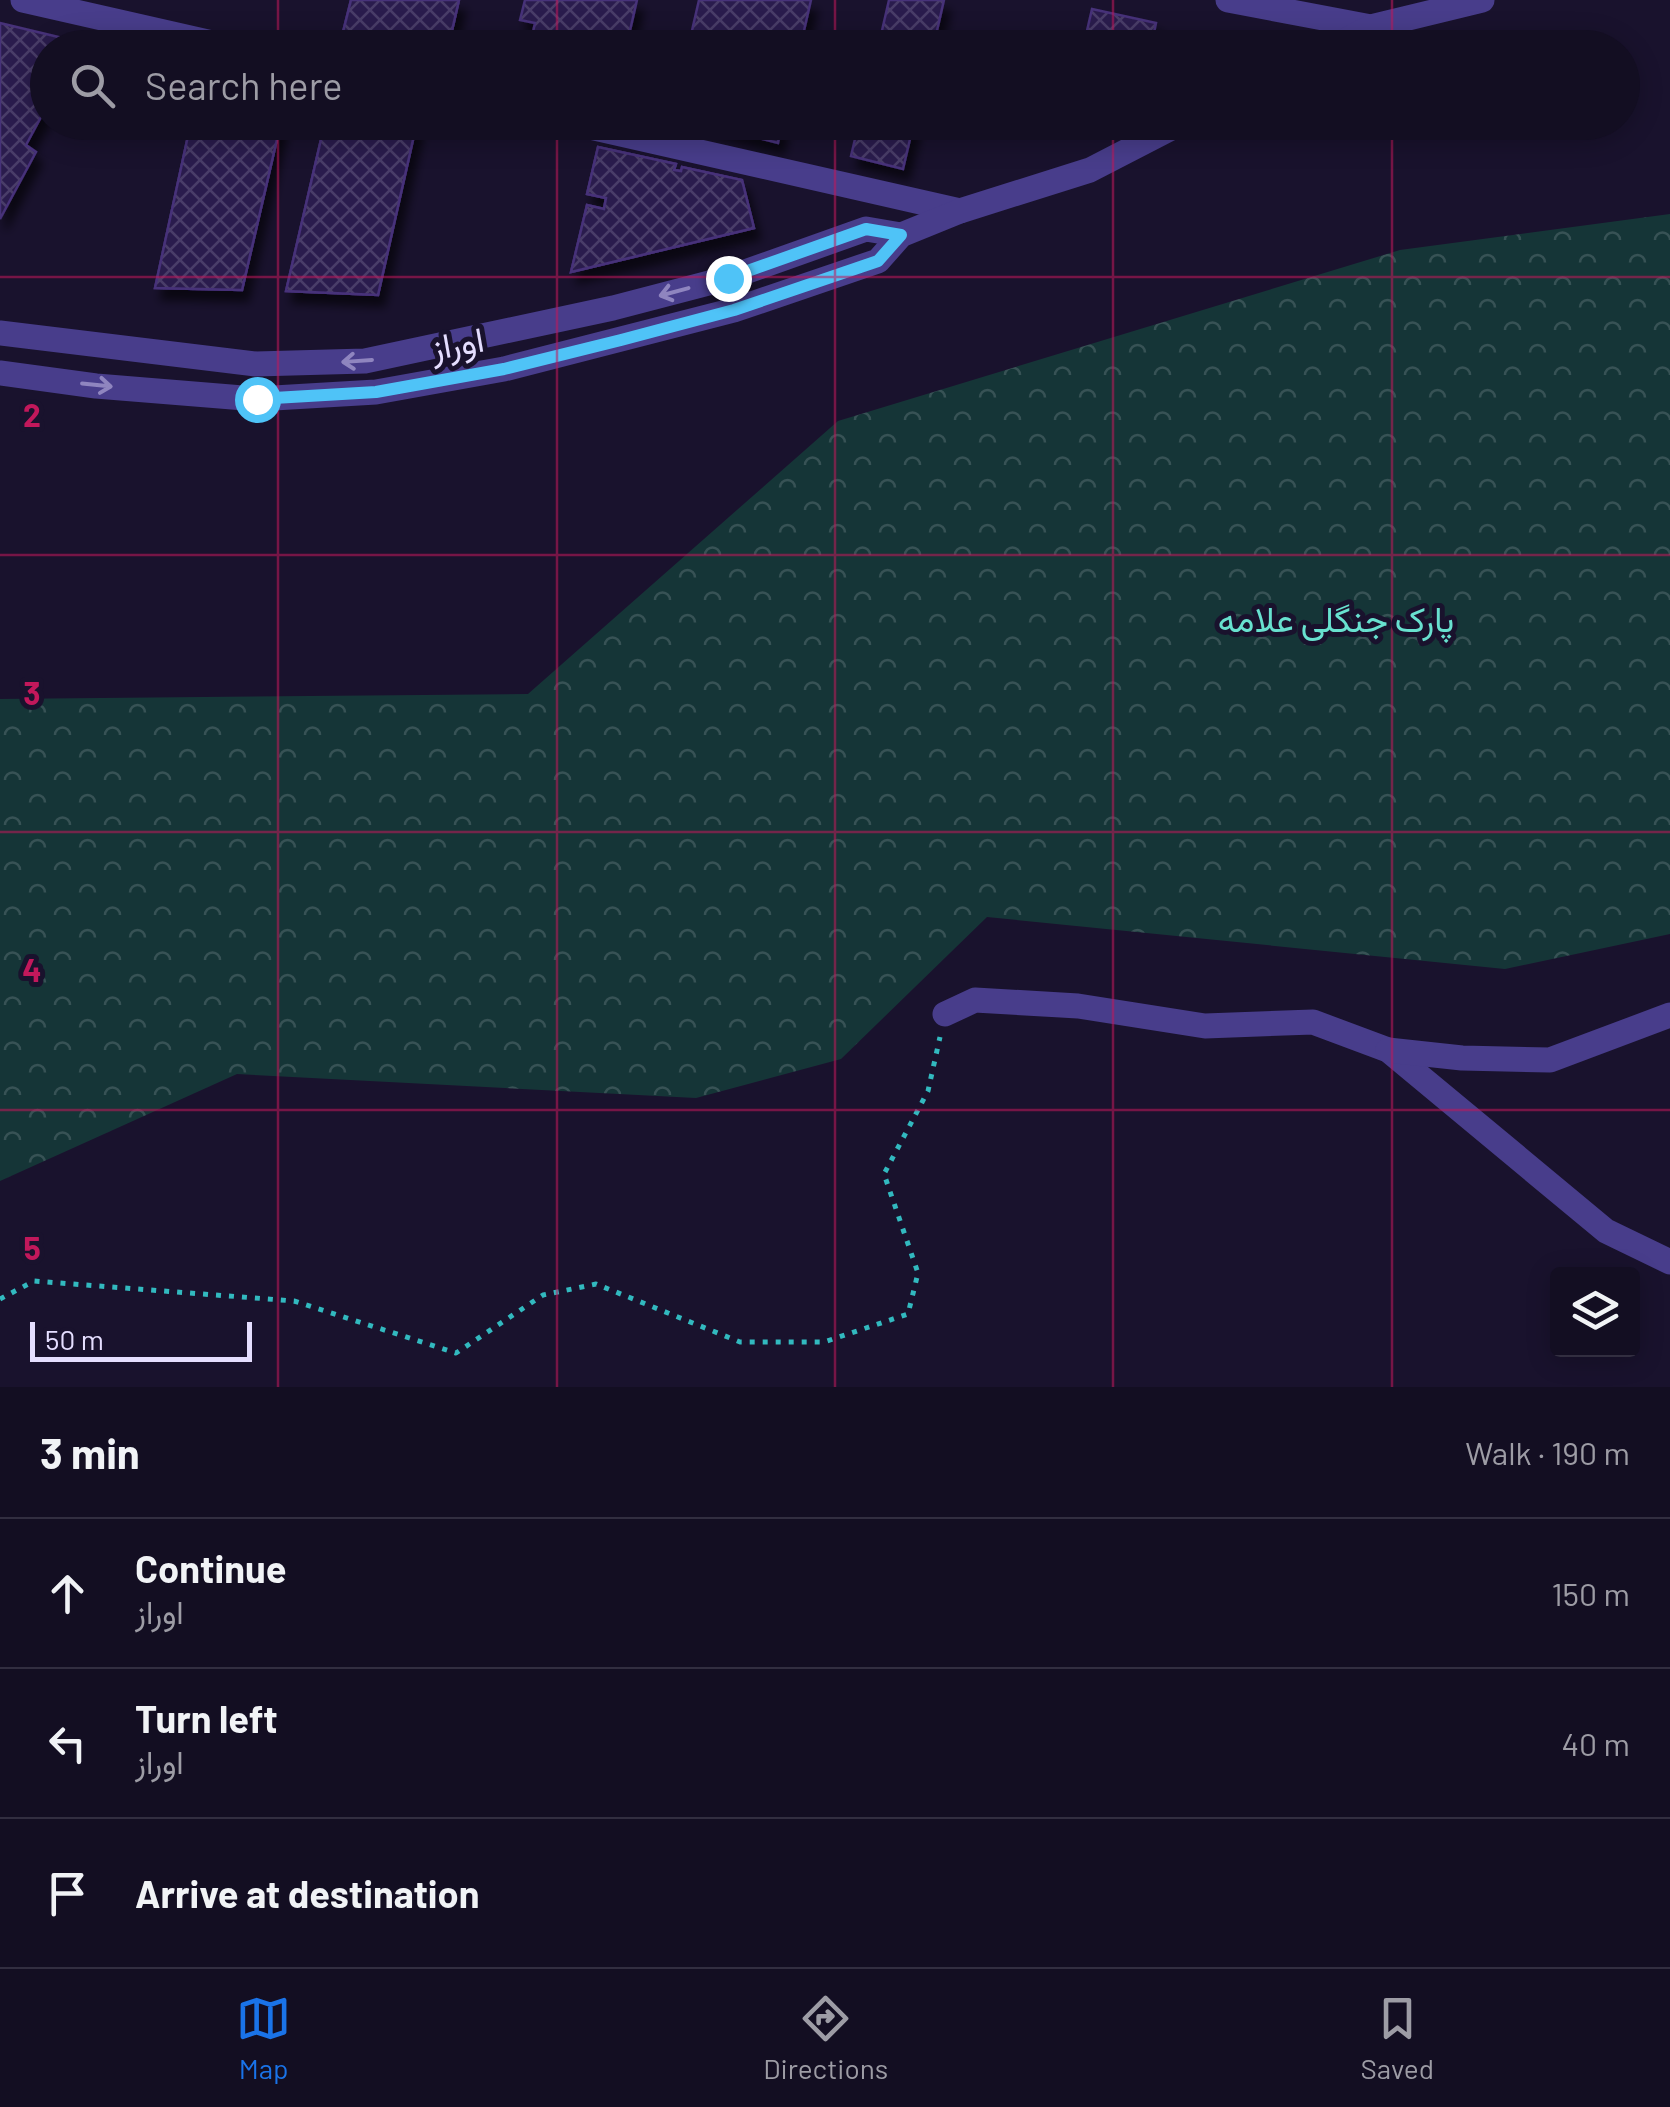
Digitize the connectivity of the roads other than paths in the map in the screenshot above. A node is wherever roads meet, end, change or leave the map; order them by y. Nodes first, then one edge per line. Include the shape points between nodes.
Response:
1 (23, 0) edge
2 (1228, 0) edge
3 (1482, 0) edge
4 (1371, 27) junction
5 (155, 30) edge
6 (1365, 30) edge
7 (647, 140) edge
8 (1148, 140) edge
9 (960, 211) junction
10 (901, 235) junction
11 (0, 333) edge
12 (0, 373) edge
13 (944, 1014) road end
14 (1670, 1015) edge
15 (1388, 1050) junction
16 (1670, 1262) edge

1 - 5 street
2 - 4 street
3 - 4 street
4 - 6 street
7 - 9 street
8 - 9 street, اوراز via 1090,170
9 - 10 street, اوراز
10 -> 11 street, اوراز via 866,229 632,304 365,362 256,364
12 -> 10 street, اوراز via 257,399 376,392 504,369 734,310 878,261
13 - 15 street via 975,1000 1078,1006 1205,1026 1313,1022
14 - 15 street via 1550,1060
15 - 16 street via 1606,1232

